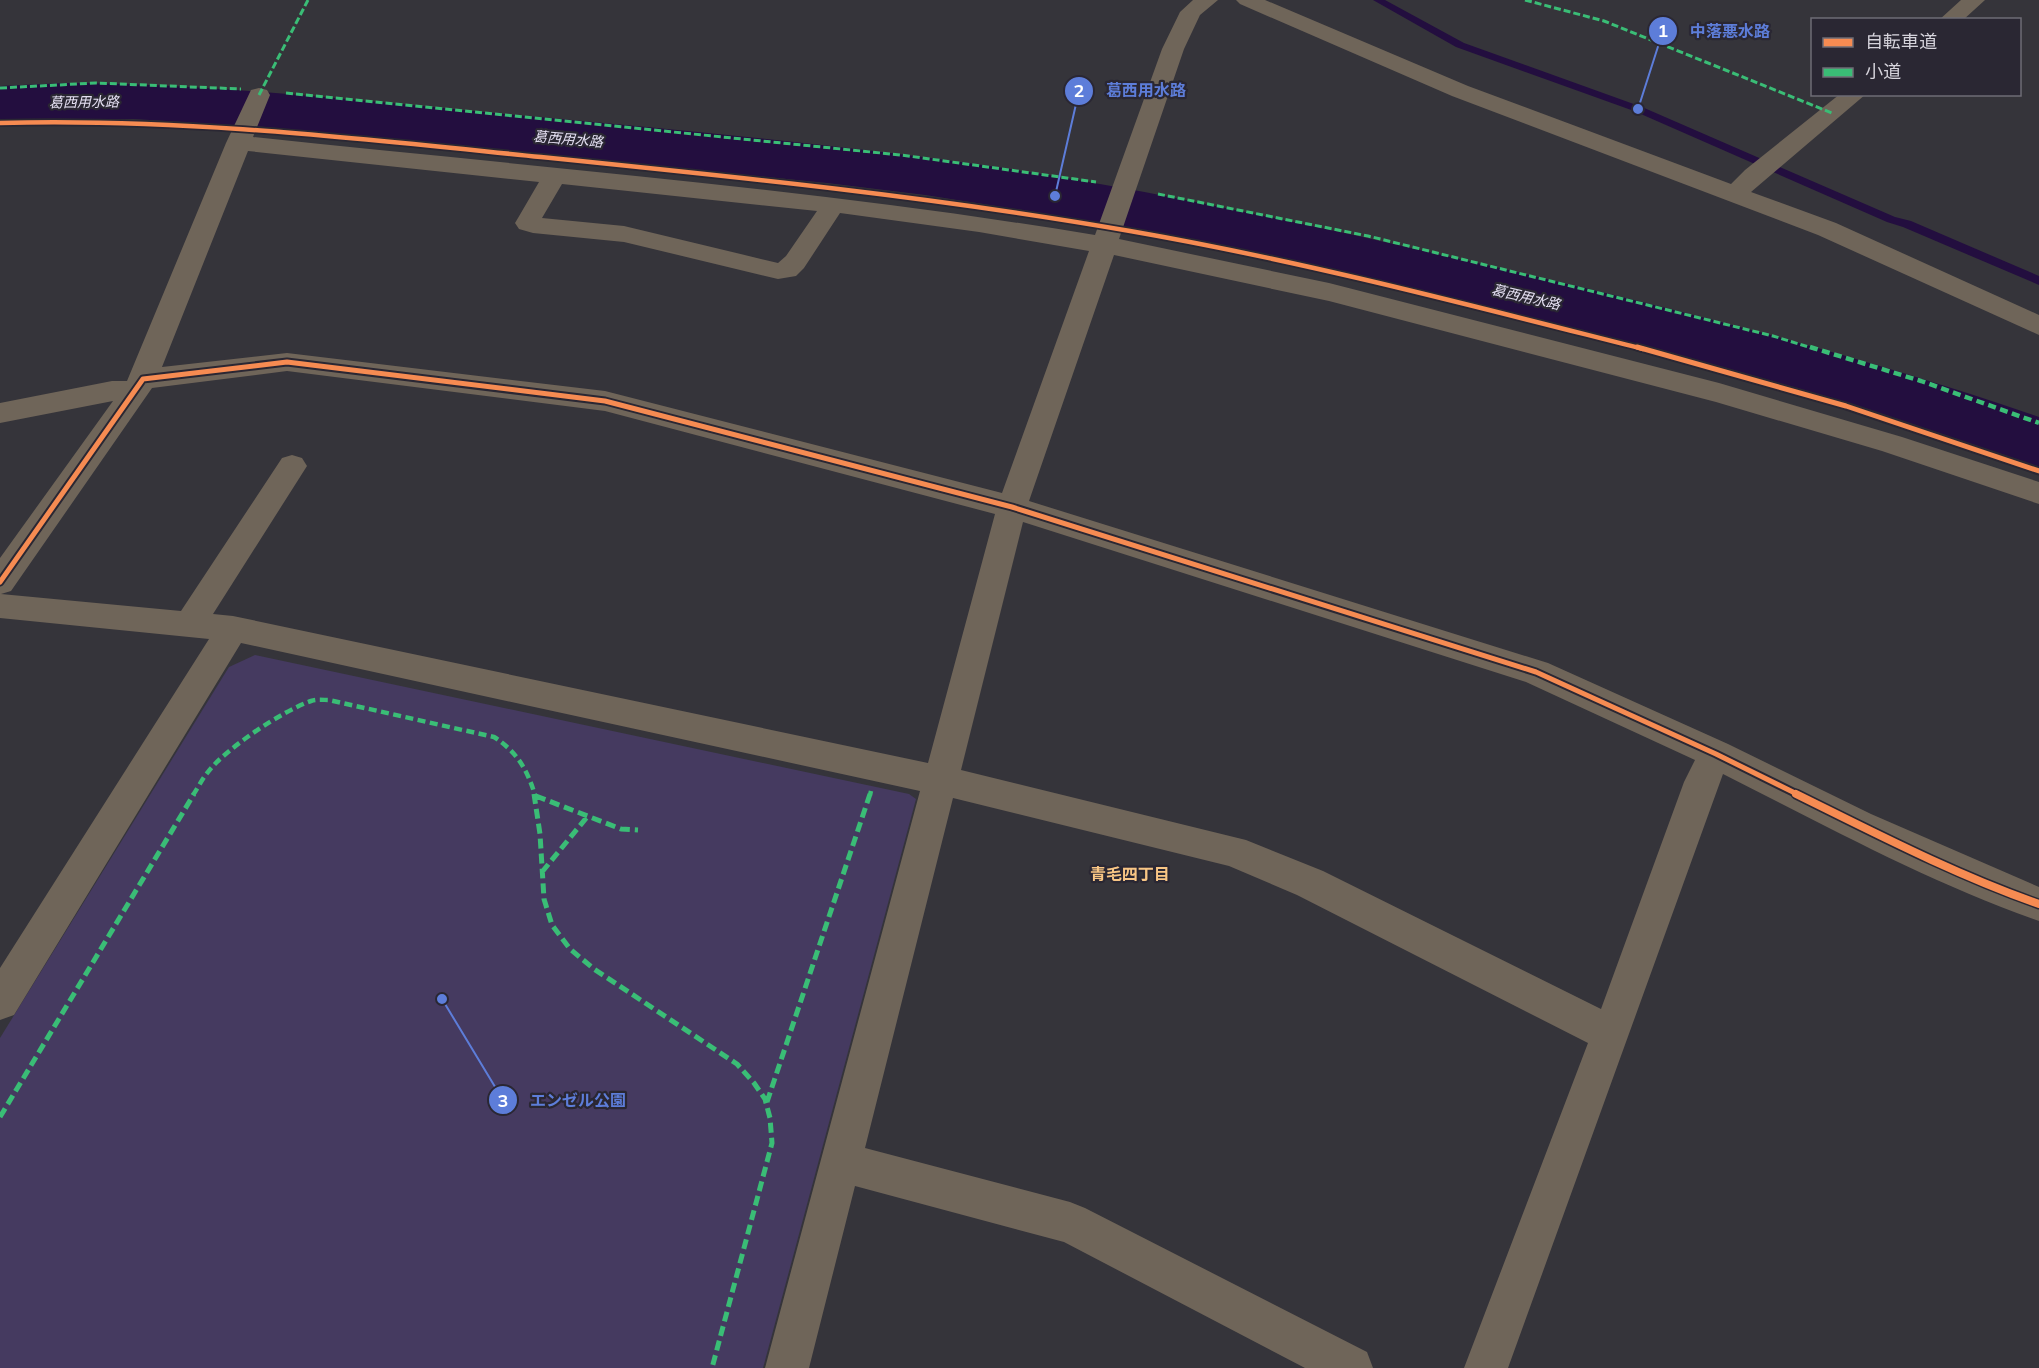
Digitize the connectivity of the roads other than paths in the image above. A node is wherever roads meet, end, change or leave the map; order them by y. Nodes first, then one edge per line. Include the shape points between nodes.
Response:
1 (1207, 0) edge
2 (1247, 0) edge
3 (1974, 0) edge
4 (1952, 18) edge
5 (259, 95) dead end
6 (1853, 96) edge
7 (242, 132) junction
8 (555, 176) junction
9 (1735, 194) junction
10 (833, 205) junction
11 (1109, 233) junction
12 (2039, 326) edge
13 (139, 385) junction
14 (0, 413) edge
15 (292, 466) dead end
16 (2039, 493) edge
17 (1012, 507) junction
18 (0, 582) edge
19 (0, 606) edge
20 (189, 625) junction
21 (233, 629) junction
22 (1716, 754) junction
23 (940, 780) junction
24 (2039, 904) edge
25 (0, 1002) edge
26 (1611, 1034) junction
27 (841, 1162) junction
28 (787, 1368) edge
29 (1351, 1368) edge
30 (1486, 1368) edge

1 - 11 street via 1191,12 1173,49
2 - 9 street via 1460,91
3 - 4 street
5 - 7 street
6 - 9 street
7 - 8 street
7 - 13 street
8 - 10 street
8 - 10 street via 528,223 633,236 778,271 787,270 795,262
9 - 12 street via 1827,229
10 - 11 street via 979,224
11 - 16 street via 1719,393 1880,440
11 - 17 street
13 - 14 street
13 - 17 street via 287,362 605,401
13 - 18 street
15 - 20 street
17 - 22 street via 1536,672
17 - 23 street
19 - 20 street
20 - 21 street
21 - 23 street
21 - 25 street
22 - 24 street via 1858,825
22 - 26 street via 1701,782
23 - 26 street via 1233,851 1310,883
23 - 27 street
26 - 30 street
27 - 28 street
27 - 29 street via 1070,1223

